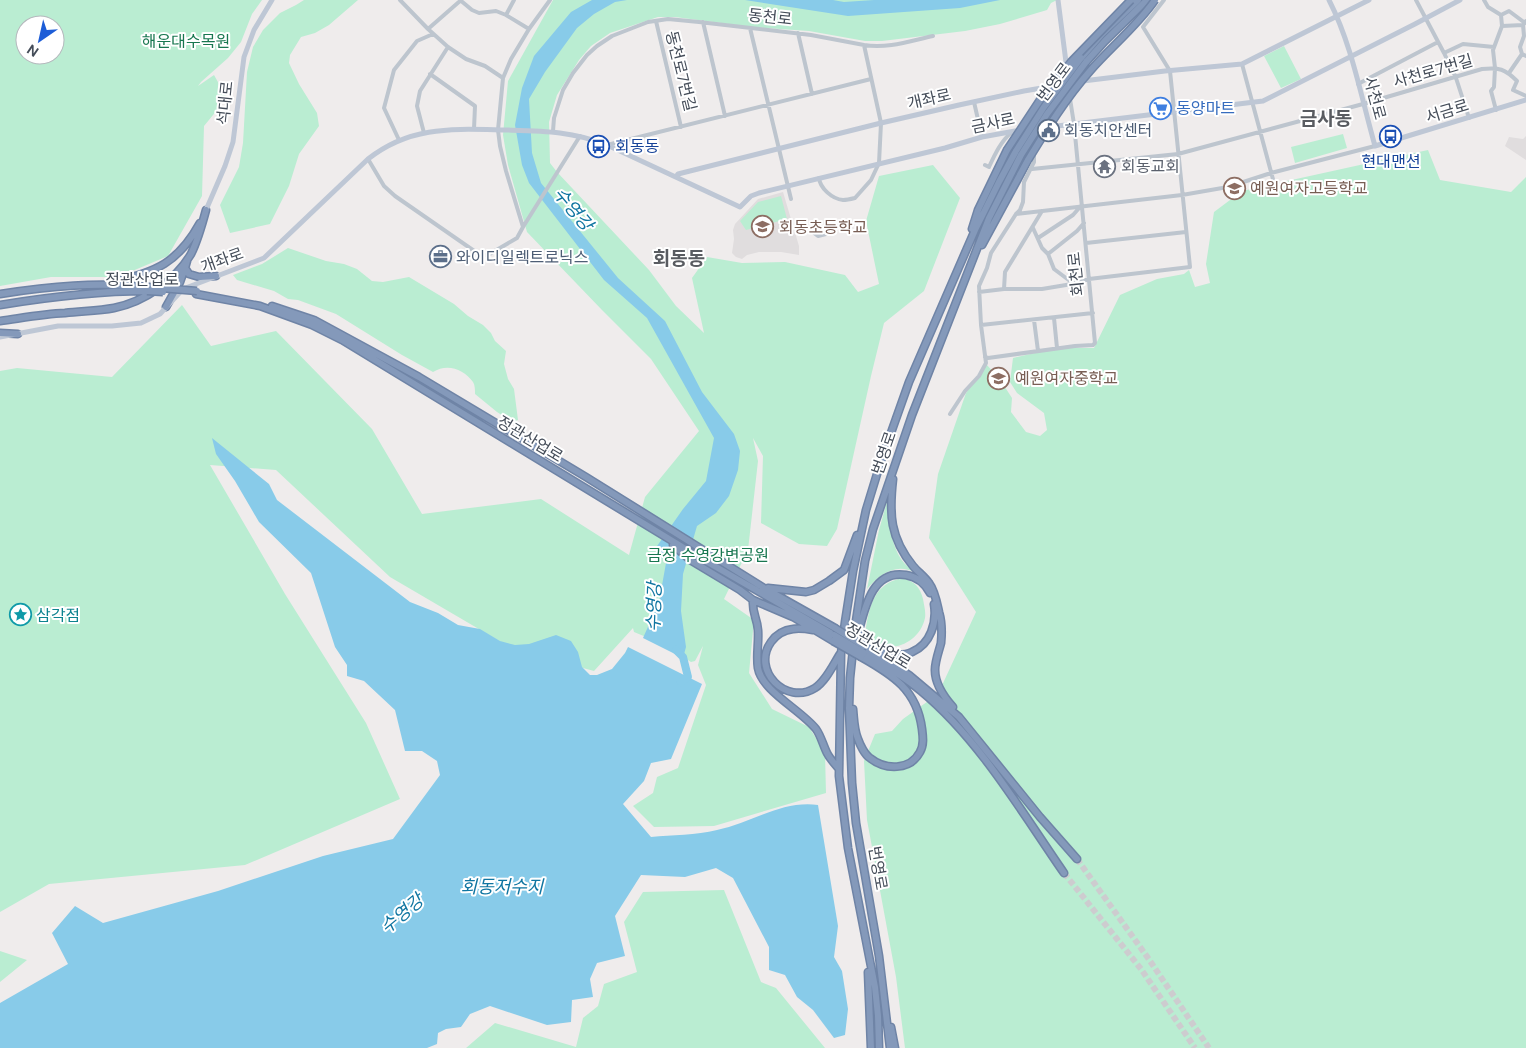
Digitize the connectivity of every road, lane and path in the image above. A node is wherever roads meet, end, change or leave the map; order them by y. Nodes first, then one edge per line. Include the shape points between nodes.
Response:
1 (272, 0) edge
2 (400, 0) edge
3 (460, 0) edge
4 (514, 0) edge
5 (550, 0) edge
6 (1058, 0) edge
7 (1131, 0) edge
8 (1138, 0) edge
9 (1147, 0) edge
10 (1155, 0) edge
11 (1164, 0) edge
12 (1329, 0) edge
13 (1369, 0) edge
14 (1416, 0) edge
15 (1460, 0) edge
16 (1484, 0) edge
17 (506, 15) junction
18 (1501, 15) junction
19 (1337, 16) junction
20 (1425, 19) junction
21 (656, 20) junction
22 (703, 22) junction
23 (1525, 23) edge
24 (1502, 26) junction
25 (750, 28) junction
26 (428, 29) junction
27 (530, 29) junction
28 (798, 33) junction
29 (433, 34) junction
30 (933, 36) dead end
31 (1438, 42) junction
32 (864, 45) junction
33 (448, 47) junction
34 (1494, 47) junction
35 (1444, 53) junction
36 (1524, 55) edge
37 (1350, 56) junction
38 (1084, 60) junction
39 (1242, 64) junction
40 (1495, 68) junction
41 (1067, 70) junction
42 (1170, 71) junction
43 (1509, 73) junction
44 (430, 74) junction
45 (503, 78) junction
46 (1456, 78) junction
47 (871, 79) junction
48 (1087, 81) junction
49 (1068, 84) junction
50 (1358, 84) junction
51 (812, 94) junction
52 (1526, 96) edge
53 (1526, 100) edge
54 (974, 102) junction
55 (1252, 103) junction
56 (1363, 104) junction
57 (768, 105) junction
58 (1496, 110) junction
59 (1174, 112) junction
60 (725, 116) junction
61 (1469, 118) junction
62 (881, 123) junction
63 (1074, 124) junction
64 (681, 127) junction
65 (1043, 127) junction
66 (474, 129) junction
67 (501, 130) junction
68 (1015, 130) junction
69 (552, 131) junction
70 (424, 132) junction
71 (1260, 132) junction
72 (580, 136) junction
73 (982, 137) junction
74 (400, 140) junction
75 (1034, 142) junction
76 (607, 145) junction
77 (1375, 146) junction
78 (778, 148) junction
79 (1018, 153) junction
80 (1178, 154) junction
81 (368, 159) junction
82 (1031, 161) junction
83 (879, 163) junction
84 (1078, 164) junction
85 (985, 165) dead end
86 (1032, 169) junction
87 (1271, 173) junction
88 (676, 177) junction
89 (819, 178) junction
90 (1274, 183) dead end
91 (788, 186) junction
92 (1182, 196) junction
93 (791, 199) dead end
94 (1081, 207) junction
95 (206, 210) junction
96 (1042, 211) junction
97 (1016, 214) junction
98 (1084, 223) junction
99 (523, 227) junction
100 (1033, 228) junction
101 (1186, 232) junction
102 (814, 233) dead end
103 (826, 234) dead end
104 (1038, 238) junction
105 (1086, 243) junction
106 (190, 254) junction
107 (1048, 254) junction
108 (961, 263) junction
109 (185, 268) junction
110 (970, 268) junction
111 (216, 276) junction
112 (1089, 279) junction
113 (102, 284) junction
114 (1072, 284) junction
115 (147, 289) junction
116 (1004, 289) junction
117 (197, 292) junction
118 (979, 292) junction
119 (0, 294) edge
120 (0, 305) edge
121 (166, 307) junction
122 (1093, 313) junction
123 (1054, 318) junction
124 (1034, 320) junction
125 (0, 321) edge
126 (981, 325) junction
127 (0, 333) edge
128 (18, 334) junction
129 (0, 337) edge
130 (1057, 348) junction
131 (1038, 351) junction
132 (986, 357) junction
133 (950, 414) dead end
134 (894, 467) junction
135 (866, 510) junction
136 (657, 531) junction
137 (762, 590) junction
138 (753, 600) junction
139 (815, 630) junction
140 (834, 638) junction
141 (873, 651) junction
142 (863, 652) junction
143 (840, 653) junction
144 (853, 653) junction
145 (881, 668) junction
146 (850, 691) junction
147 (929, 698) junction
148 (959, 717) junction
149 (838, 769) junction
150 (1077, 859) tunnel mouth
151 (1064, 873) tunnel mouth
152 (867, 949) junction
153 (882, 977) junction
154 (872, 1048) edge
155 (879, 1048) edge
156 (890, 1048) edge
157 (895, 1048) edge

1 - 95 main road, 석대로 via 254,30 244,57 233,142
2 - 26 street
3 - 17 street via 480,13 496,11
3 - 26 street
4 - 17 street
5 - 27 street
6 - 41 main road
7 - 108 highway, bridge via 1070,62 1007,150 978,210
8 - 38 highway, 번영로 via 1102,34
9 - 38 highway, 번영로
10 - 82 highway, bridge via 1079,84
11 - 42 street via 1144,27
12 - 19 main road, 사천로
13 - 19 main road, 개좌로
14 - 20 street
15 - 20 main road, 금사로
16 - 18 street via 1488,7
17 - 27 street
18 - 23 street via 1509,12
18 - 24 street
19 - 37 main road, 사천로
19 - 39 main road, 개좌로
20 - 31 street
20 - 37 main road, 금사로
21 - 22 street, 동천로
21 - 64 street, 동천로7번길
21 - 69 street, 동천로 via 612,36 587,55 563,90
22 - 25 street, 동천로
22 - 60 street, 동천로7번길
23 - 24 street
23 - 36 street via 1520,46
24 - 34 street
25 - 28 street, 동천로
25 - 57 street
26 - 29 street
27 - 45 street
28 - 32 street, 동천로
28 - 51 street
29 - 33 street
29 - 74 street via 417,41 394,70 384,108
30 - 32 street, 동천로 via 889,45
31 - 35 street
31 - 50 street
32 - 47 street
33 - 44 street
33 - 45 street
34 - 35 street via 1463,44
34 - 40 street
35 - 46 street
36 - 43 street
37 - 50 main road, 사천로
37 - 55 main road, 금사로
38 - 79 highway, 번영로, bridge via 1044,106
39 - 42 main road, 개좌로
39 - 55 street
40 - 43 street, 사천로7번길
40 - 46 street, 사천로7번길
40 - 58 street via 1491,90
41 - 48 main road
41 - 49 main road
42 - 48 main road, 개좌로
42 - 59 street
43 - 52 street via 1517,81 1513,90
44 - 66 street via 475,106
44 - 70 street via 420,90 417,106
45 - 67 street
46 - 56 street, 사천로7번길
46 - 61 street
47 - 51 street, 동천로7번길
47 - 62 street
48 - 49 main road, 개좌로
49 - 54 main road, 개좌로
49 - 63 street, 회천로
50 - 56 main road, 사천로
51 - 57 street, 동천로7번길
53 - 58 main road, 서금로
54 - 62 main road, 개좌로
54 - 73 street
55 - 59 main road, 금사로
55 - 71 street
56 - 71 street, 사천로7번길
56 - 77 main road, 사천로
57 - 60 street, 동천로7번길
57 - 78 street
58 - 61 main road, 서금로
59 - 63 main road, 금사로
59 - 80 street
60 - 64 street, 동천로7번길
61 - 77 main road, 서금로
62 - 78 main road, 개좌로
62 - 83 street
63 - 65 main road, 금사로
63 - 84 street, 회천로
64 - 76 street, 동천로7번길
65 - 68 main road, 금사로
65 - 75 street
66 - 67 main road, 개좌로
66 - 70 main road, 개좌로
67 - 69 main road, 개좌로
67 - 99 street via 506,171
68 - 73 main road, 금사로
68 - 75 street
68 - 85 street via 995,153 990,167
69 - 72 main road, 개좌로
70 - 74 main road, 개좌로
71 - 80 street, 사천로7번길
71 - 87 street
72 - 76 main road, 개좌로
72 - 99 street
73 - 83 main road, 금사로
74 - 81 main road, 개좌로
75 - 82 street
76 - 88 main road, 개좌로
77 - 87 street
78 - 88 main road, 개좌로
78 - 91 street
79 - 108 highway, 번영로 via 998,182
79 - 110 highway, 번영로
80 - 84 street, 사천로7번길
80 - 92 street
81 - 99 street via 384,186 395,196 480,255 488,255 517,238
81 - 111 main road, 개좌로 via 264,258
82 - 86 street
82 - 110 highway
83 - 89 main road, 금사로
83 - 89 street via 871,180 856,198 840,200 833,197
84 - 86 street
84 - 94 street, 회천로
86 - 97 street via 1024,182 1023,202
87 - 90 street
87 - 92 street
88 - 91 main road, 금사로 via 740,207 751,196
89 - 91 main road, 금사로
91 - 93 street
92 - 94 street
92 - 101 street
94 - 96 street
94 - 98 street, 회천로
94 - 104 street
95 - 106 highway
95 - 113 highway via 184,248 174,258 152,270
96 - 97 street
96 - 100 street
97 - 118 street via 991,254
98 - 105 street, 회천로
98 - 107 street
100 - 104 street
100 - 116 street via 1005,272
101 - 105 street
101 - 112 street via 1190,267
102 - 103 street via 818,236
104 - 107 street
105 - 112 street, 회천로
106 - 109 highway
106 - 125 highway via 168,280 128,304
107 - 114 street via 1054,269
108 - 135 highway, 번영로 via 909,382
109 - 111 highway via 193,276
109 - 121 highway
110 - 134 highway, 번영로
111 - 121 main road, 개좌로 via 183,289
112 - 114 street
112 - 122 street, 회천로
113 - 115 highway, 정관산업로
113 - 119 highway, 정관산업로
114 - 116 street via 1042,289
115 - 117 highway, bridge
115 - 120 highway, 정관산업로 via 50,297
116 - 118 street
117 - 136 highway, 정관산업로 via 260,306 342,340
117 - 137 highway, 정관산업로 via 253,301 298,314 345,336 586,477
118 - 126 street
121 - 128 main road, 개좌로 via 160,314 142,322 112,326 58,326
122 - 123 street
122 - 130 street, 회천로 via 1096,343
123 - 124 street
123 - 130 street
124 - 126 street
124 - 131 street
126 - 132 street
127 - 128 highway
128 - 129 main road, 개좌로
130 - 131 street, 회천로
131 - 132 street, 회천로
132 - 133 street via 979,376
134 - 144 highway, 번영로 via 865,561
134 - 148 highway via 890,512 894,532 901,549 929,583 936,599 941,641 935,669 945,698
135 - 137 highway via 847,564 837,576 806,592
135 - 143 highway, 번영로
136 - 137 highway, 정관산업로 via 696,556
136 - 138 highway via 690,560
137 - 140 highway, 정관산업로
137 - 142 highway, bridge via 835,628
138 - 139 highway
138 - 149 highway via 761,677 808,720
139 - 140 highway
139 - 143 highway via 794,628 774,638 768,646 766,667 776,685 796,693 816,687
140 - 142 highway, bridge
141 - 142 highway, 정관산업로
141 - 144 highway via 897,655 912,652 922,646 932,632 935,620 933,598 915,577 899,574 877,584 871,592
141 - 148 highway, 정관산업로 via 909,675
142 - 145 highway
142 - 147 highway, 정관산업로
143 - 149 highway, 번영로
144 - 146 highway, 번영로
145 - 146 highway via 914,701 923,740 914,760 890,767 869,758 857,738
145 - 147 highway
146 - 153 highway, 번영로 via 850,748 856,823
147 - 151 highway, 정관산업로 via 987,762
148 - 150 highway, 정관산업로
149 - 152 highway, 번영로 via 848,848
152 - 154 highway, 번영로
152 - 155 highway, 번영로 via 875,987
153 - 156 highway, 번영로
153 - 157 highway, 번영로

